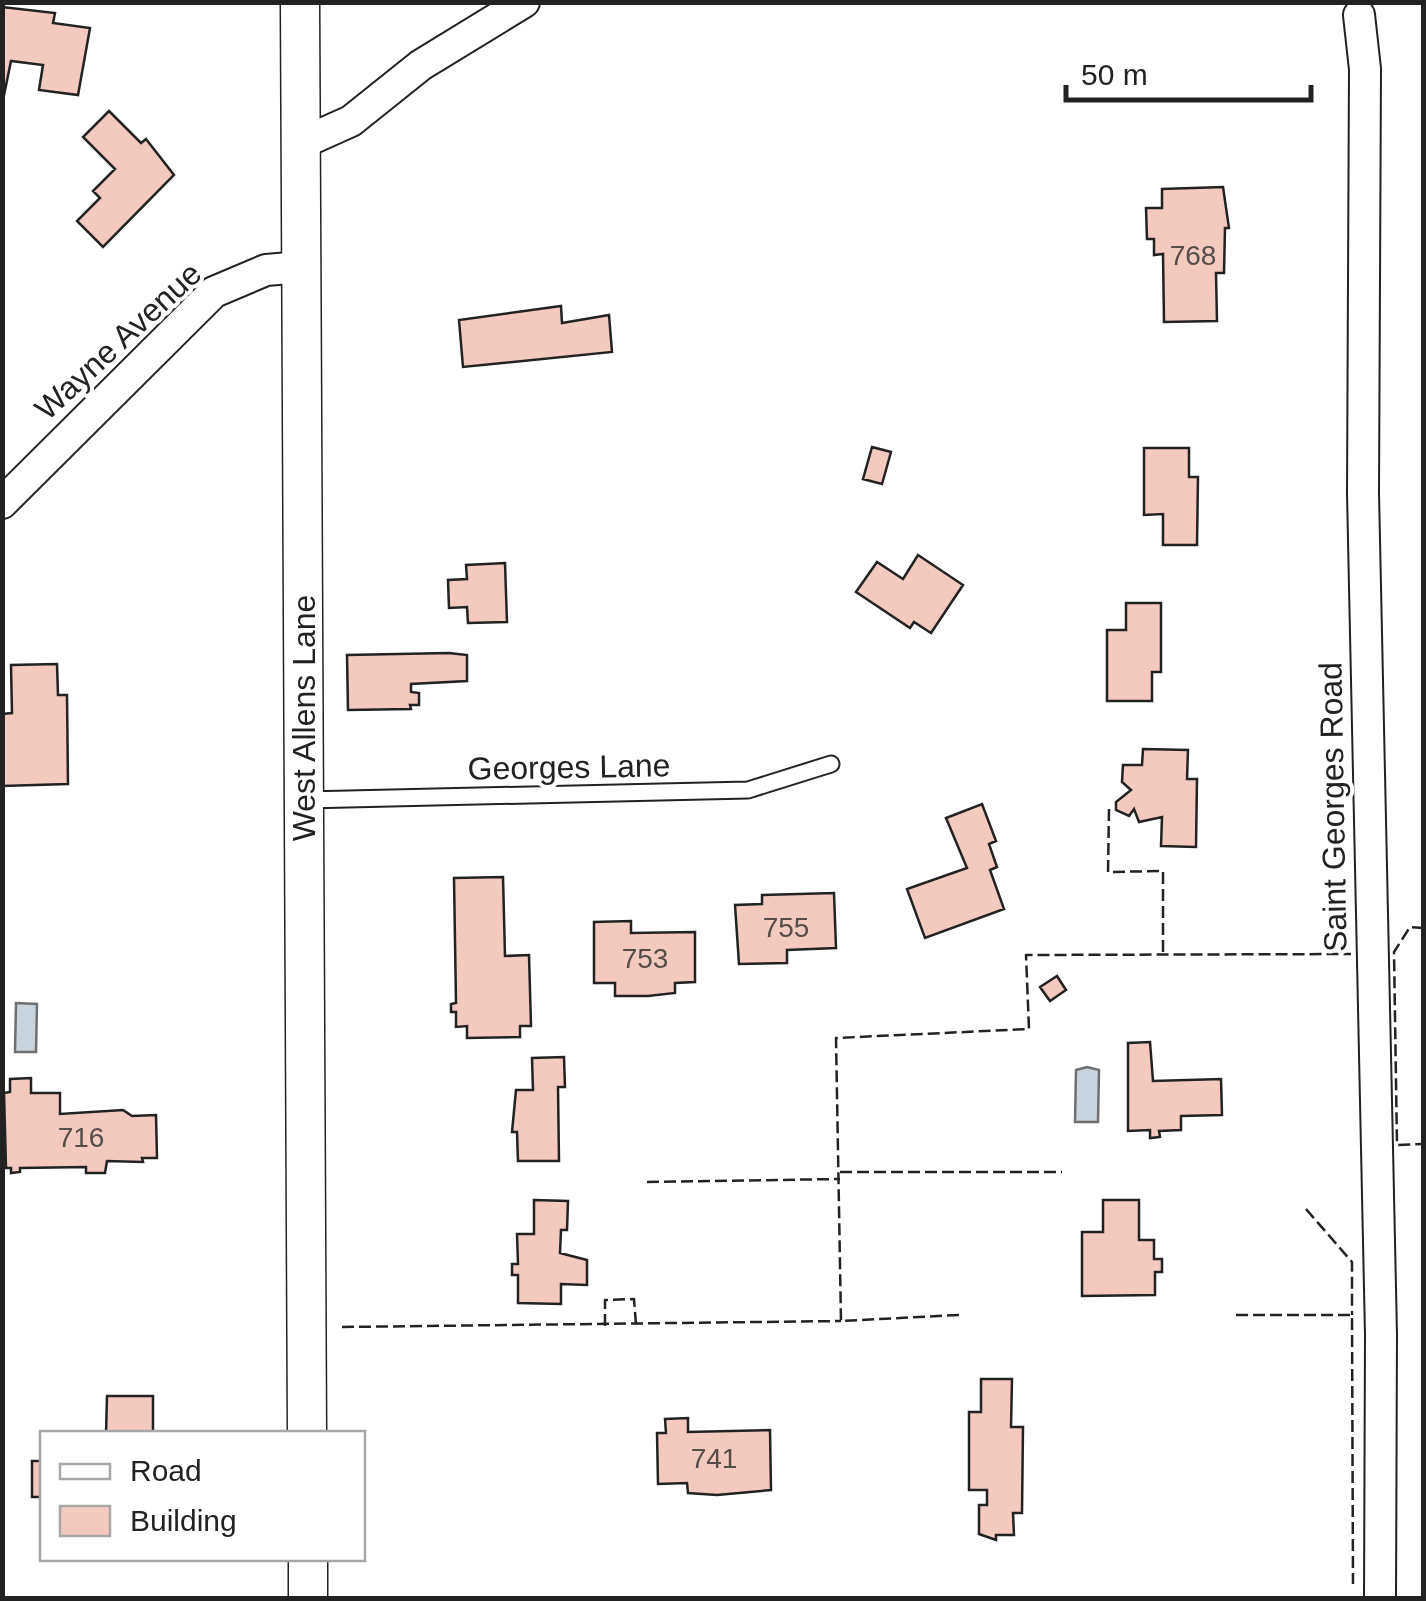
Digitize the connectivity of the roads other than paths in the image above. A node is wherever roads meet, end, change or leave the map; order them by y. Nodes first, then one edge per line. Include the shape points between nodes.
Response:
1 (300, 2) edge
2 (524, 2) edge
3 (1358, 15) dead end
4 (302, 144) junction
5 (302, 267) junction
6 (2, 503) edge
7 (831, 764) dead end
8 (304, 800) junction
9 (307, 1431) edge
10 (308, 1561) edge
11 (308, 1598) edge
12 (1380, 1598) edge

1 - 4 street, West Allens Lane
2 - 4 street via 420,65 341,127
3 - 12 street, Saint Georges Road via 1364,69 1362,493
4 - 5 street, West Allens Lane
5 - 6 street, Wayne Avenue via 266,270 214,292
5 - 8 street, West Allens Lane
7 - 8 lane, Georges Lane via 731,791
8 - 9 street, West Allens Lane
10 - 11 street

